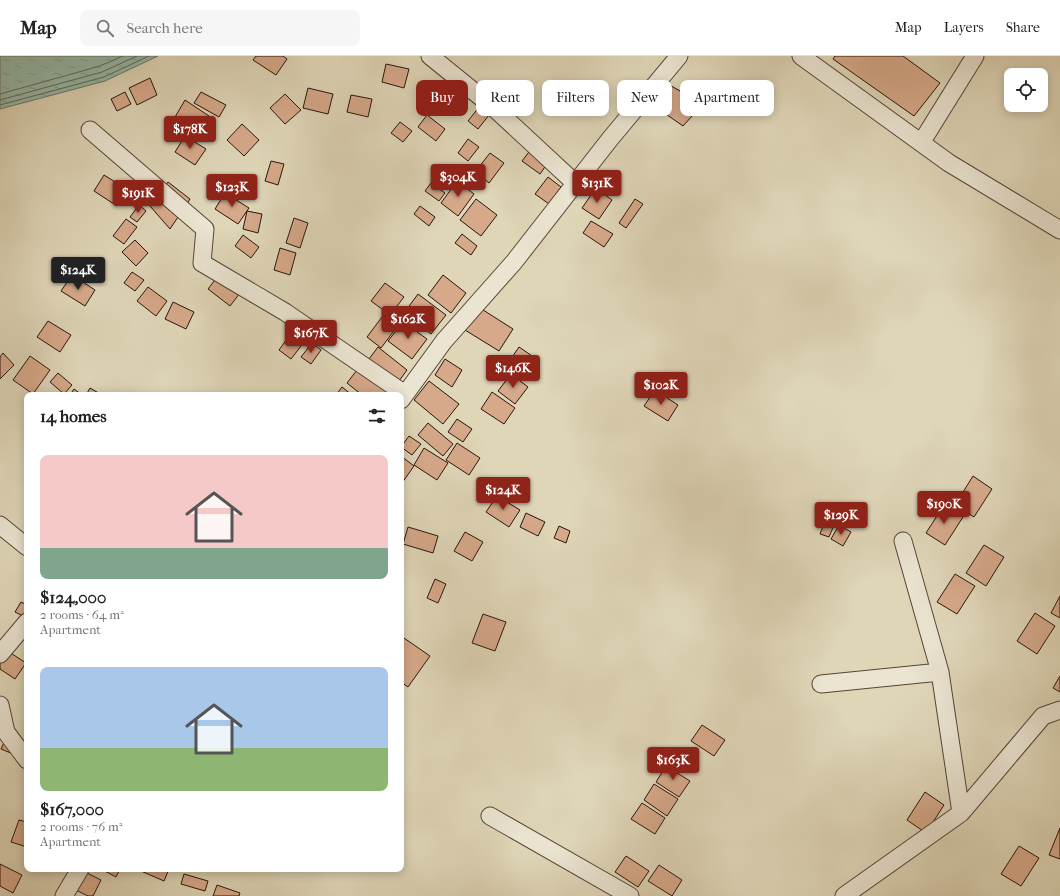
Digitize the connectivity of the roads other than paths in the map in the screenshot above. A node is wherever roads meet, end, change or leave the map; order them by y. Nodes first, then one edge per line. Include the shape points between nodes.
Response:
1 (430, 56) edge
2 (679, 56) edge
3 (801, 56) edge
4 (975, 56) edge
5 (90, 130) dead end
6 (921, 143) junction
7 (576, 184) junction
8 (1060, 230) edge
9 (396, 392) edge
10 (404, 396) edge
11 (0, 525) edge
12 (903, 541) dead end
13 (24, 545) edge
14 (24, 626) edge
15 (0, 654) edge
16 (940, 672) junction
17 (821, 684) dead end
18 (0, 705) edge
19 (1060, 710) edge
20 (24, 756) edge
21 (961, 813) junction
22 (490, 816) dead end
23 (78, 872) edge
24 (64, 896) edge
25 (630, 896) edge
26 (844, 896) edge

1 - 7 street via 493,107
2 - 7 street
3 - 6 street
4 - 6 street
5 - 9 street via 205,229 202,263 285,312
6 - 8 street via 949,163
7 - 10 street via 514,262 444,341
11 - 13 street
12 - 16 street
14 - 15 street
16 - 17 street
16 - 21 street
18 - 20 street via 6,732
19 - 21 street via 1043,716
21 - 26 street
22 - 25 street
23 - 24 street

